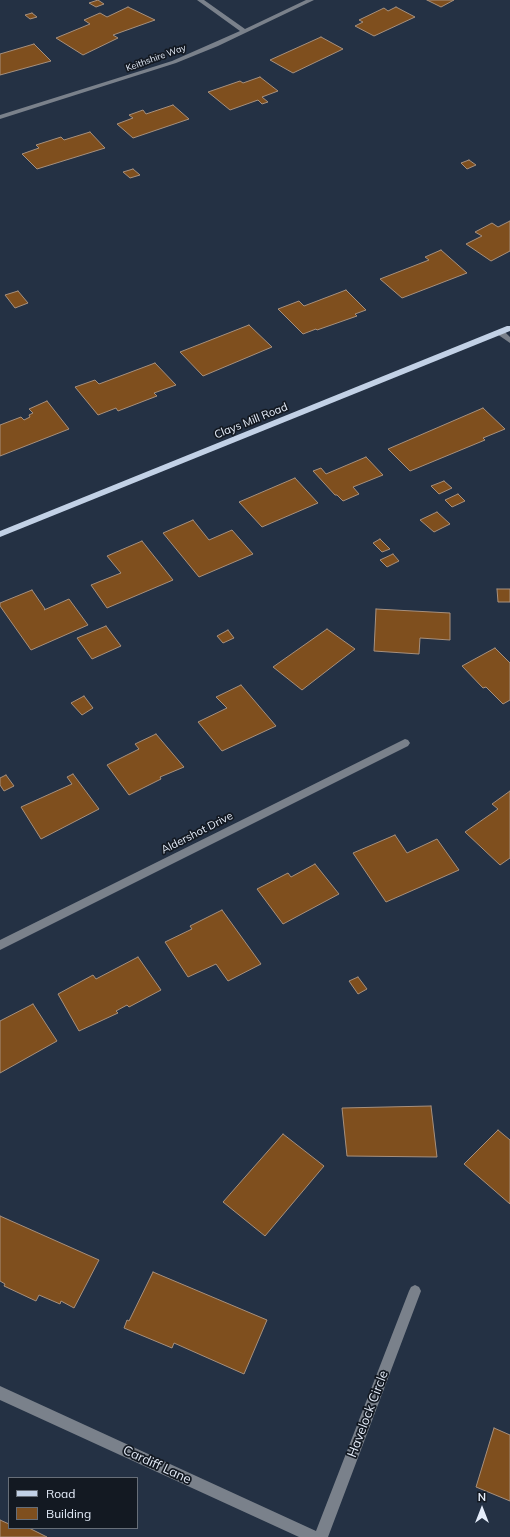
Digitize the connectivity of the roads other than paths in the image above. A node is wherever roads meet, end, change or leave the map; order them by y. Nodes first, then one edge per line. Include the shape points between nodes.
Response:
1 (200, 0) edge
2 (311, 0) edge
3 (244, 31) junction
4 (0, 117) edge
5 (510, 328) edge
6 (500, 332) junction
7 (510, 342) edge
8 (0, 534) edge
9 (405, 743) dead end
10 (0, 945) edge
11 (415, 1291) dead end
12 (0, 1393) edge
13 (314, 1537) edge
14 (321, 1537) edge

1 - 3 street
2 - 3 street, Keithshire Way
3 - 4 street, Keithshire Way via 174,62
5 - 6 main road, Clays Mill Road
6 - 7 street
6 - 8 main road, Clays Mill Road
9 - 10 street, Aldershot Drive
11 - 14 street, Havelock Circle
12 - 13 street, Cardiff Lane

